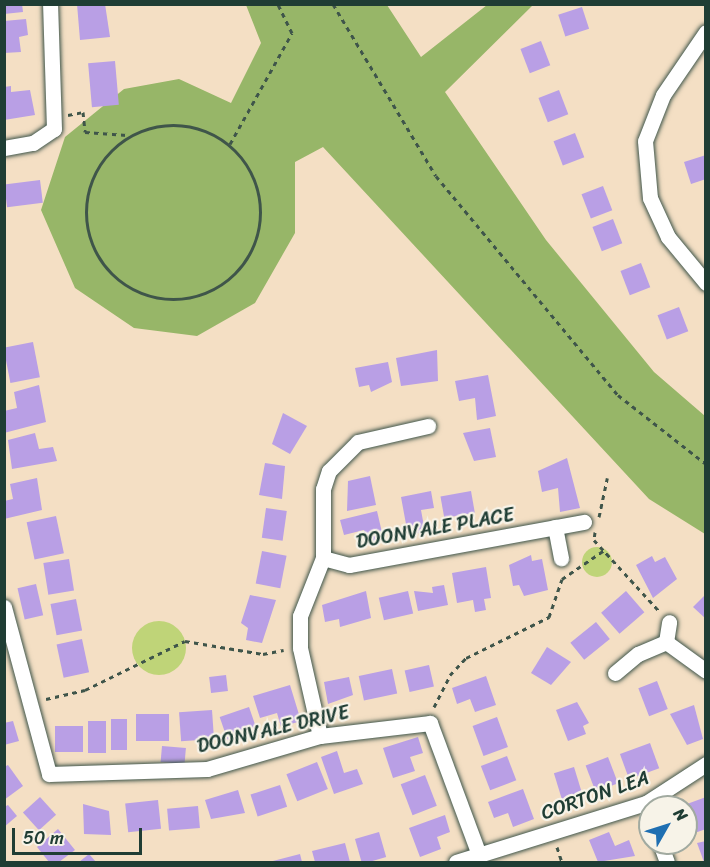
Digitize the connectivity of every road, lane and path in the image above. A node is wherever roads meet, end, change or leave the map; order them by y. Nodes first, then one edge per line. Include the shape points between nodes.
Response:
1 (50, 4) edge
2 (278, 4) edge
3 (333, 4) edge
4 (705, 32) edge
5 (83, 112) dead end
6 (128, 135) junction
7 (230, 144) junction
8 (4, 148) edge
9 (705, 283) edge
10 (428, 426) dead end
11 (705, 464) edge
12 (607, 478) dead end
13 (584, 522) dead end
14 (555, 527) junction
15 (603, 551) junction
16 (323, 558) junction
17 (561, 558) dead end
18 (4, 607) edge
19 (669, 622) joint
20 (666, 642) junction
21 (300, 648) junction
22 (705, 671) edge
23 (615, 673) dead end
24 (28, 704) junction
25 (430, 723) junction
26 (320, 736) junction
27 (705, 764) edge
28 (666, 795) edge
29 (638, 812) edge
30 (479, 855) junction
31 (456, 862) edge

1 - 8 street via 54,129 33,143
2 - 7 path via 292,33
3 - 11 path via 436,176 618,395
4 - 9 street via 663,95 645,141 650,198 668,237
5 - 6 path via 85,132
6 - 7 path via 180,124 207,130
6 - 7 path via 106,154 90,180 85,209 89,238 102,265 124,285 151,297 180,300 209,292 234,276 251,252 260,224 253,176
10 - 16 street via 358,442 339,456 323,489
12 - 15 path via 594,540
13 - 14 street, DOONVALE PLACE
14 - 16 street, DOONVALE PLACE via 349,565
14 - 17 street
15 - 19 path
15 - 25 path via 562,579 549,617 466,658 450,675
16 - 21 street via 300,616
18 - 24 street, DOONVALE DRIVE
19 - 20 street
20 - 22 street
20 - 23 street via 638,654
21 - 24 path via 263,654 185,641 85,690
21 - 26 street
24 - 26 street, DOONVALE DRIVE via 42,763 55,776 207,769
25 - 26 street, DOONVALE DRIVE
25 - 30 street
27 - 28 street, CORTON LEA
29 - 30 street, CORTON LEA
30 - 31 street, CORTON LEA

